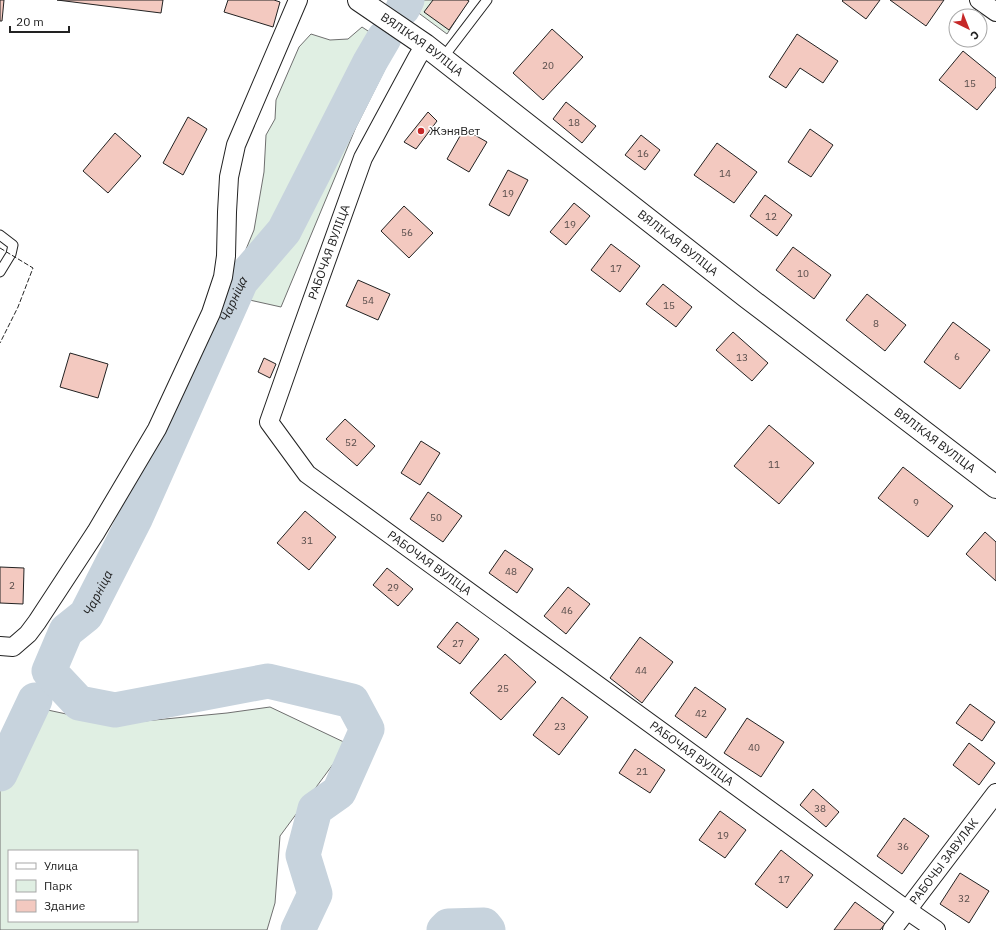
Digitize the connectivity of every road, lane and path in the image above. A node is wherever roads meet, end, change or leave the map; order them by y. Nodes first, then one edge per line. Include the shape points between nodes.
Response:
1 (298, 0) edge
2 (359, 0) edge
3 (487, 0) edge
4 (979, 0) edge
5 (996, 12) edge
6 (425, 45) junction
7 (442, 59) junction
8 (0, 235) edge
9 (0, 272) edge
10 (996, 487) edge
11 (6, 647) edge
12 (996, 793) edge
13 (907, 910) junction
14 (892, 930) edge
15 (936, 930) edge

1 - 11 street via 236,145 229,177 223,277 211,313 158,429 96,532 28,634
2 - 6 main road, ВЯЛІКАЯ ВУЛІЦА
3 - 7 lane
4 - 5 street
6 - 7 main road, ВЯЛІКАЯ ВУЛІЦА
6 - 13 street, РАБОЧАЯ ВУЛІЦА via 363,158 269,422 307,474
7 - 10 main road, ВЯЛІКАЯ ВУЛІЦА
8 - 9 lane via 13,245 11,254
12 - 13 street, РАБОЧЫ ЗАВУЛАК
13 - 14 street, РАБОЧЫ ЗАВУЛАК
13 - 15 street, РАБОЧАЯ ВУЛІЦА

